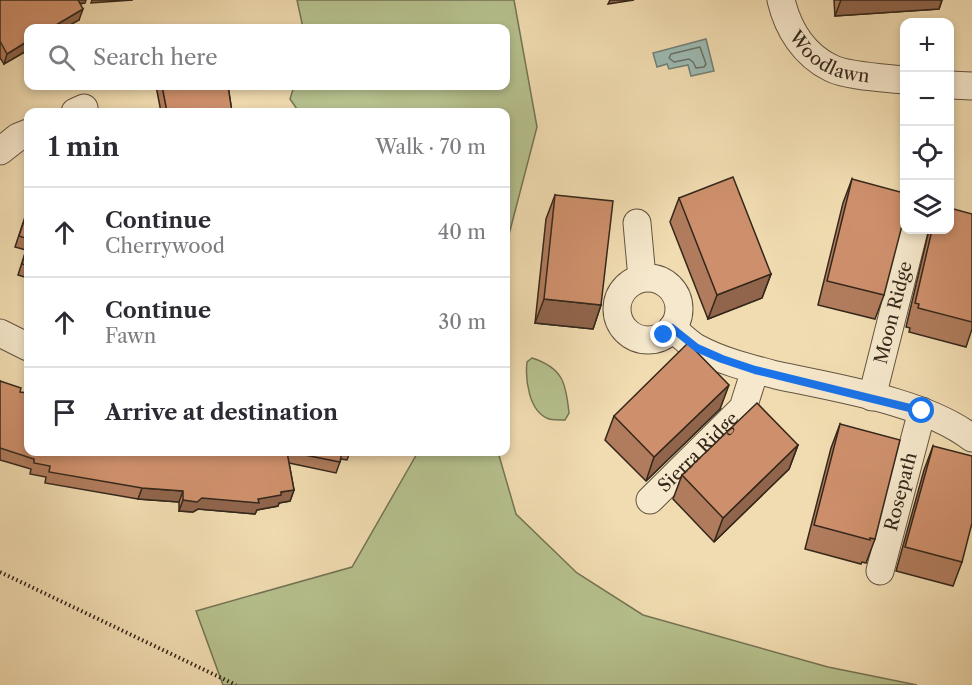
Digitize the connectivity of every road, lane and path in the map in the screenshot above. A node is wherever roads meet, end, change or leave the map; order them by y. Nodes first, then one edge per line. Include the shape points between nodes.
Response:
1 (781, 0) edge
2 (900, 79) edge
3 (954, 85) edge
4 (972, 86) edge
5 (24, 136) edge
6 (0, 151) edge
7 (637, 223) dead end
8 (913, 234) edge
9 (642, 278) junction
10 (672, 328) junction
11 (0, 333) edge
12 (24, 344) edge
13 (755, 370) junction
14 (872, 397) junction
15 (922, 411) junction
16 (972, 438) edge
17 (650, 500) dead end
18 (880, 571) dead end
19 (0, 572) edge
20 (236, 685) edge

1 - 2 street, Woodlawn via 785,17 805,51 832,69
3 - 4 street
5 - 6 street
7 - 9 street
8 - 14 street, Moon Ridge
9 - 10 street via 662,281 671,288 679,308
9 - 10 street via 631,282 618,299 619,320 633,336 643,339 654,339
10 - 13 street via 697,348
11 - 12 street
13 - 14 street
13 - 17 street, Sierra Ridge via 743,408
14 - 15 street
15 - 16 street
15 - 18 street, Rosepath
19 - 20 path

